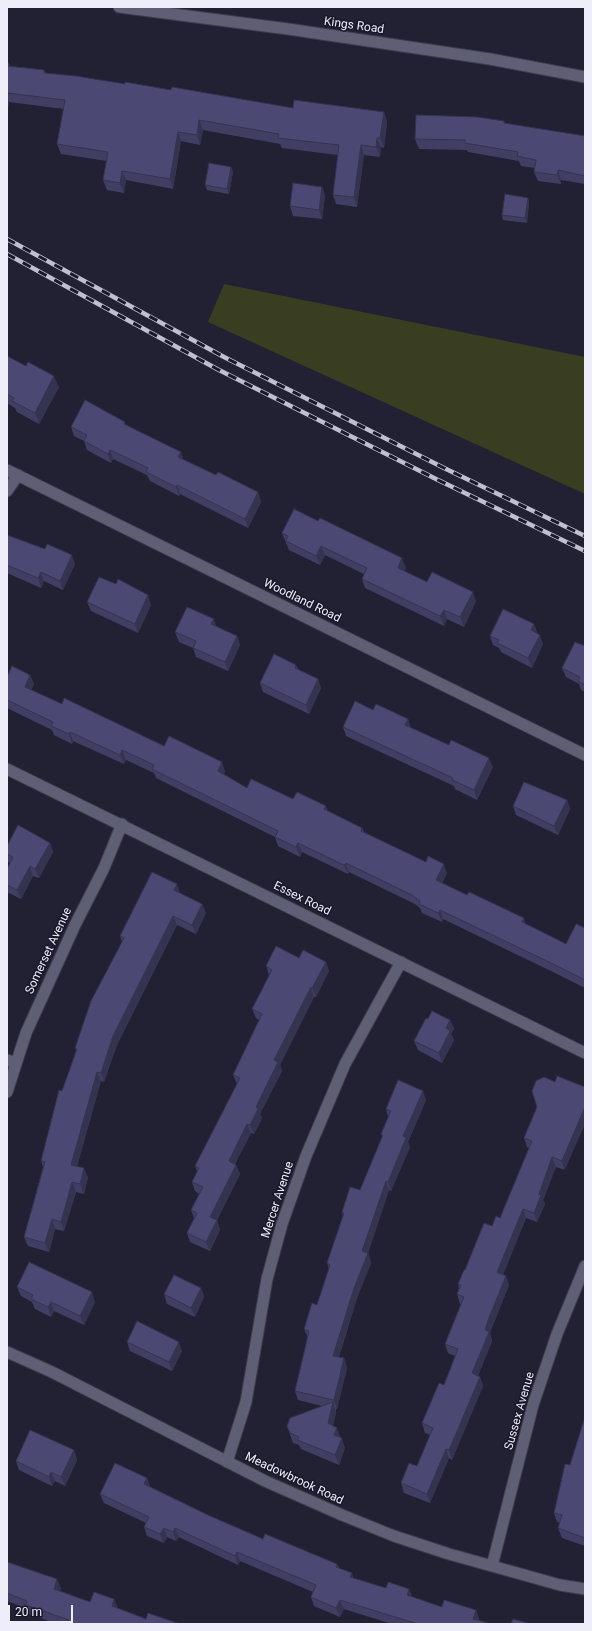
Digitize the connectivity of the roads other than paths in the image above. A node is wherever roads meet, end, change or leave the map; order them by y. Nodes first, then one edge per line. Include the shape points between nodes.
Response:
1 (119, 7) edge
2 (585, 78) edge
3 (7, 470) edge
4 (18, 476) junction
5 (7, 491) edge
6 (585, 755) edge
7 (7, 769) edge
8 (122, 824) junction
9 (401, 962) junction
10 (585, 1053) edge
11 (12, 1061) edge
12 (7, 1092) edge
13 (585, 1266) edge
14 (7, 1352) edge
15 (227, 1462) junction
16 (492, 1566) junction
17 (585, 1590) edge

1 - 2 street, Kings Road via 490,59
3 - 4 street, Woodland Road
4 - 5 street
4 - 6 street, Woodland Road
7 - 8 street, Essex Road
8 - 9 street, Essex Road
8 - 11 street, Somerset Avenue via 104,868
9 - 10 street, Essex Road
9 - 15 street, Mercer Avenue via 345,1064 324,1110 282,1224 267,1279 246,1402
11 - 12 street, Somerset Avenue
13 - 16 street, Sussex Avenue via 557,1334 533,1405
14 - 15 street, Meadowbrook Road via 52,1372
15 - 16 street, Meadowbrook Road via 394,1536
16 - 17 street, Meadowbrook Road

